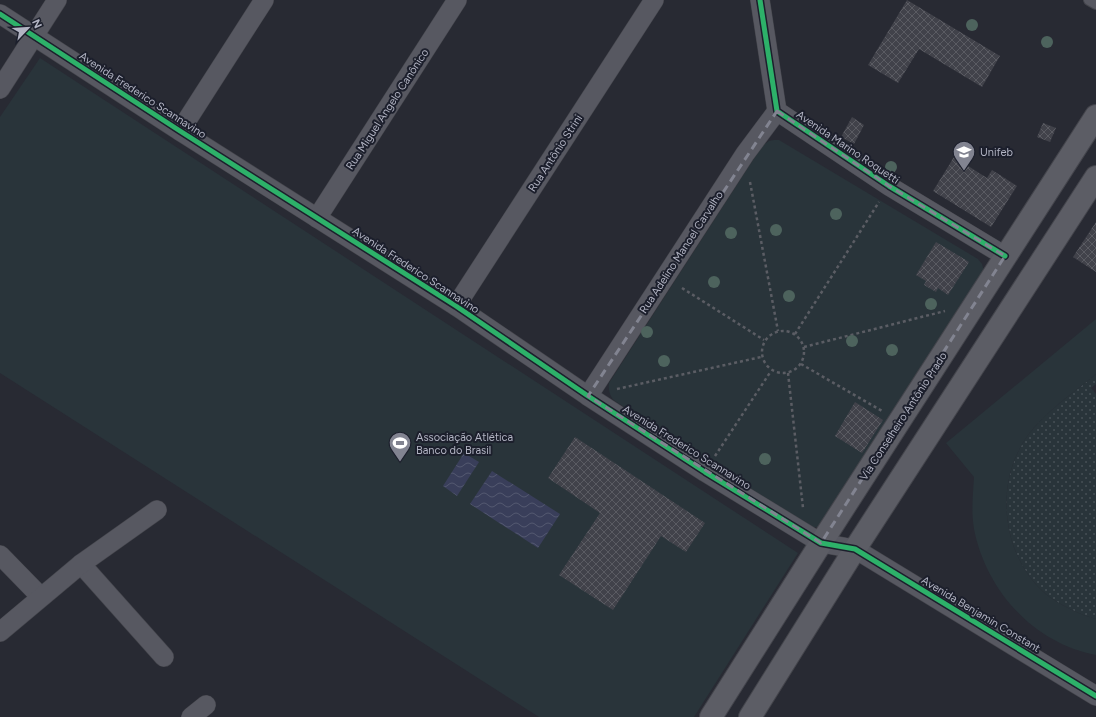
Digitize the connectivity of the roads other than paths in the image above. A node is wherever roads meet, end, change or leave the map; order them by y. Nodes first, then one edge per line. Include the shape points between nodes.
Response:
1 (58, 0) edge
2 (264, 0) edge
3 (457, 0) edge
4 (654, 0) edge
5 (760, 0) edge
6 (1089, 0) edge
7 (1096, 4) edge
8 (0, 14) edge
9 (33, 37) junction
10 (0, 89) edge
11 (777, 111) junction
12 (1096, 116) edge
13 (180, 131) junction
14 (1096, 177) edge
15 (317, 218) junction
16 (1005, 256) junction
17 (456, 306) junction
18 (588, 396) junction
19 (158, 510) dead end
20 (814, 538) junction
21 (855, 549) junction
22 (0, 555) edge
23 (81, 564) junction
24 (41, 597) junction
25 (0, 632) edge
26 (164, 657) dead end
27 (1096, 696) edge
28 (206, 705) dead end
29 (190, 717) edge
30 (711, 717) edge
31 (750, 717) edge

1 - 9 street
2 - 13 street
3 - 15 street, Rua Miguel Angelo Canônico
4 - 17 street, Rua Antônio Strini
5 - 11 street
6 - 7 lane
8 - 9 street, Avenida Frederico Scannavino
9 - 10 street
9 - 13 street, Avenida Frederico Scannavino
11 - 16 street, Avenida Marino Roquetti via 889,186
11 - 18 street, Rua Adelino Manoel Carvalho via 745,154
12 - 16 main road, Via Conselheiro Antônio Prado
13 - 15 street, Avenida Frederico Scannavino
14 - 21 main road
15 - 17 street, Avenida Frederico Scannavino
16 - 20 main road, Via Conselheiro Antônio Prado via 900,421
17 - 18 street, Avenida Frederico Scannavino
18 - 20 street, Avenida Frederico Scannavino via 705,472
19 - 23 street
20 - 21 street
20 - 30 main road, Via Conselheiro Antônio Prado
21 - 27 street, Avenida Benjamin Constant
21 - 31 main road
22 - 24 street
23 - 24 street
23 - 26 street
24 - 25 street
28 - 29 street

